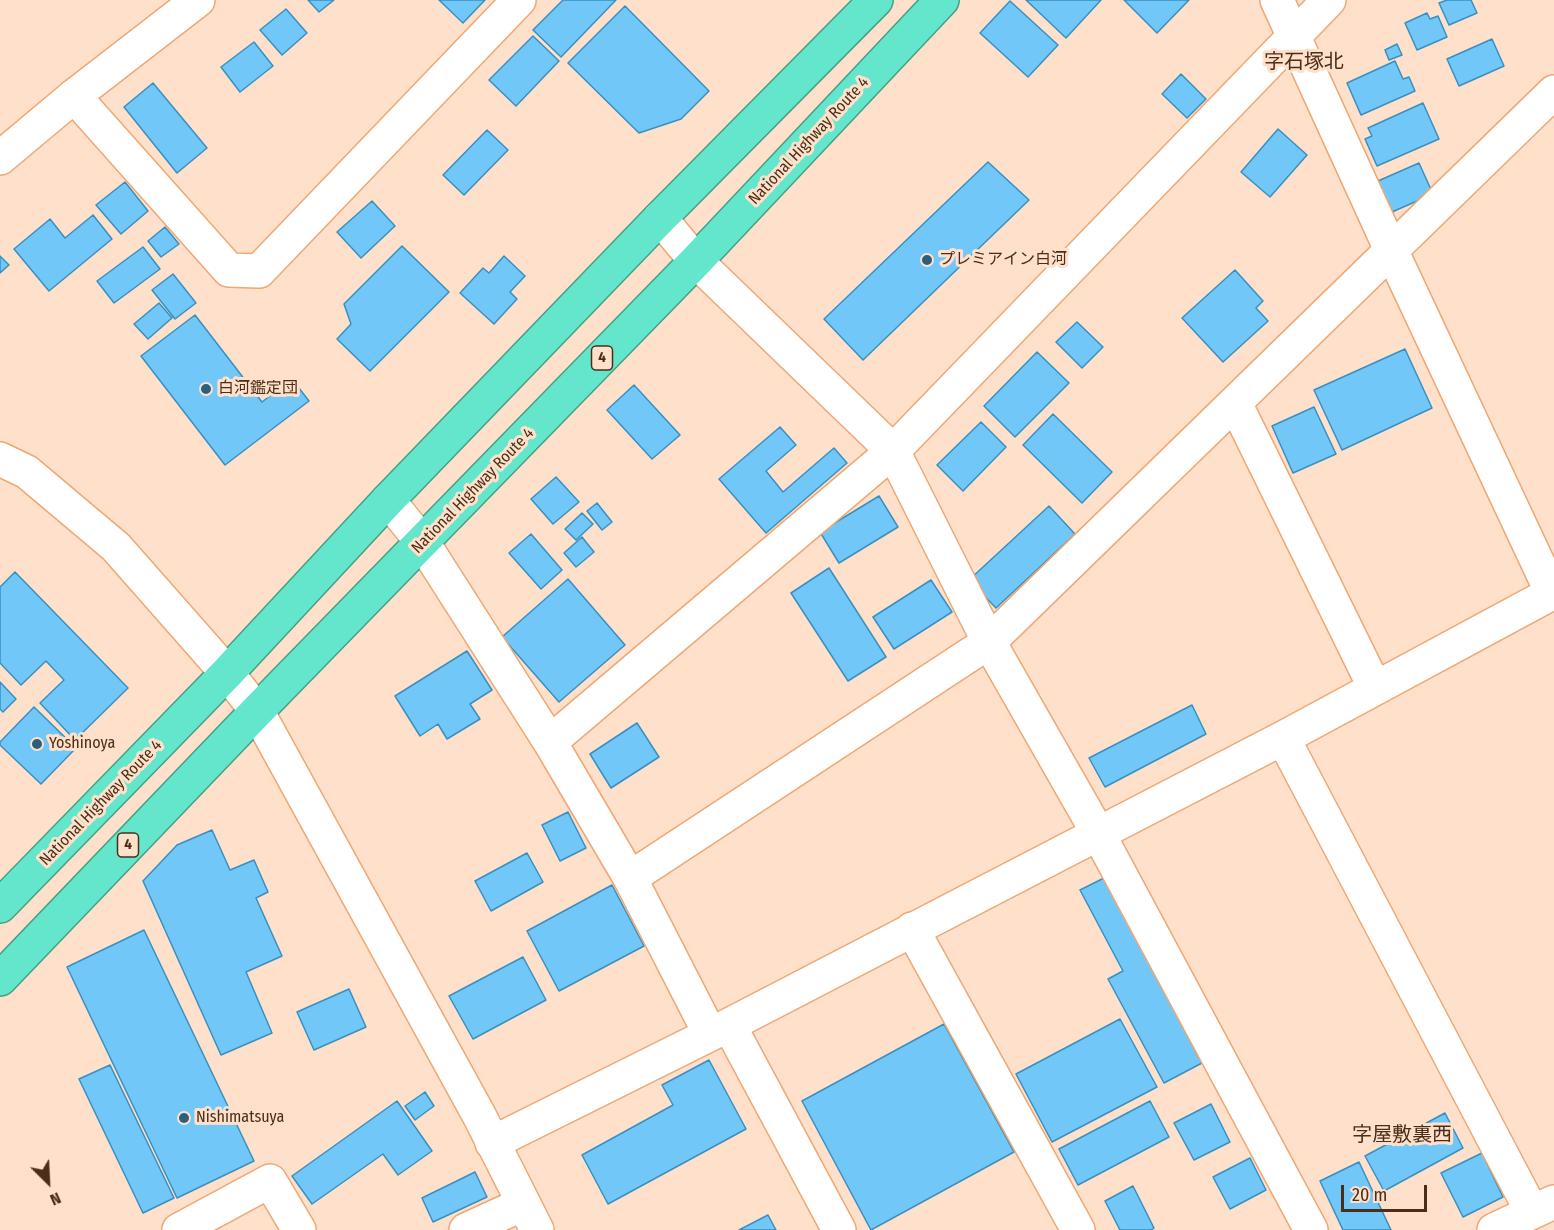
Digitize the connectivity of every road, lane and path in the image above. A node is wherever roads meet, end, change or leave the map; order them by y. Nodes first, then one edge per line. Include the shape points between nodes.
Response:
1 (198, 0) edge
2 (519, 0) edge
3 (942, 0) edge
4 (1277, 0) edge
5 (1329, 0) edge
6 (870, 2) edge
7 (1294, 35) junction
8 (1554, 93) edge
9 (74, 96) junction
10 (0, 158) edge
11 (660, 218) junction
12 (1392, 252) junction
13 (696, 261) junction
14 (1235, 403) junction
15 (893, 451) junction
16 (0, 459) edge
17 (388, 500) junction
18 (423, 543) junction
19 (1553, 592) edge
20 (989, 642) junction
21 (227, 674) junction
22 (1375, 688) junction
23 (257, 711) junction
24 (1283, 738) junction
25 (550, 742) junction
26 (1098, 833) junction
27 (630, 878) junction
28 (0, 906) edge
29 (912, 929) junction
30 (0, 979) edge
31 (719, 1030) junction
32 (492, 1143) junction
33 (1543, 1207) edge
34 (530, 1217) edge
35 (179, 1230) edge
36 (299, 1230) edge
37 (466, 1230) edge
38 (839, 1230) edge
39 (1078, 1230) edge
40 (1311, 1230) edge
41 (1494, 1230) edge

1 - 9 street
2 - 9 street via 259,271 230,270
3 - 13 highway, National Highway Route 4 / 4
4 - 7 street
5 - 7 street
6 - 11 highway, National Highway Route 4
7 - 12 street
7 - 15 street
8 - 12 street
9 - 10 street
11 - 13 street
11 - 17 highway, National Highway Route 4
12 - 14 street
12 - 19 street
13 - 15 street
13 - 18 highway, National Highway Route 4 / 4
14 - 20 street
14 - 22 street
15 - 20 street
15 - 25 street
16 - 21 street via 27,472 117,547
17 - 18 street
17 - 21 highway, National Highway Route 4
18 - 23 highway, National Highway Route 4 / 4
18 - 25 street
19 - 22 street
20 - 26 street
20 - 27 street
21 - 23 street
21 - 28 highway, National Highway Route 4
22 - 24 street
23 - 30 highway, National Highway Route 4 / 4
23 - 32 street
24 - 26 street
24 - 33 street
25 - 27 street
26 - 29 street
26 - 40 street
27 - 31 street
29 - 31 street
29 - 39 street
31 - 32 street
31 - 38 street
32 - 34 street
33 - 41 street
34 - 37 street
35 - 36 street via 270,1181

